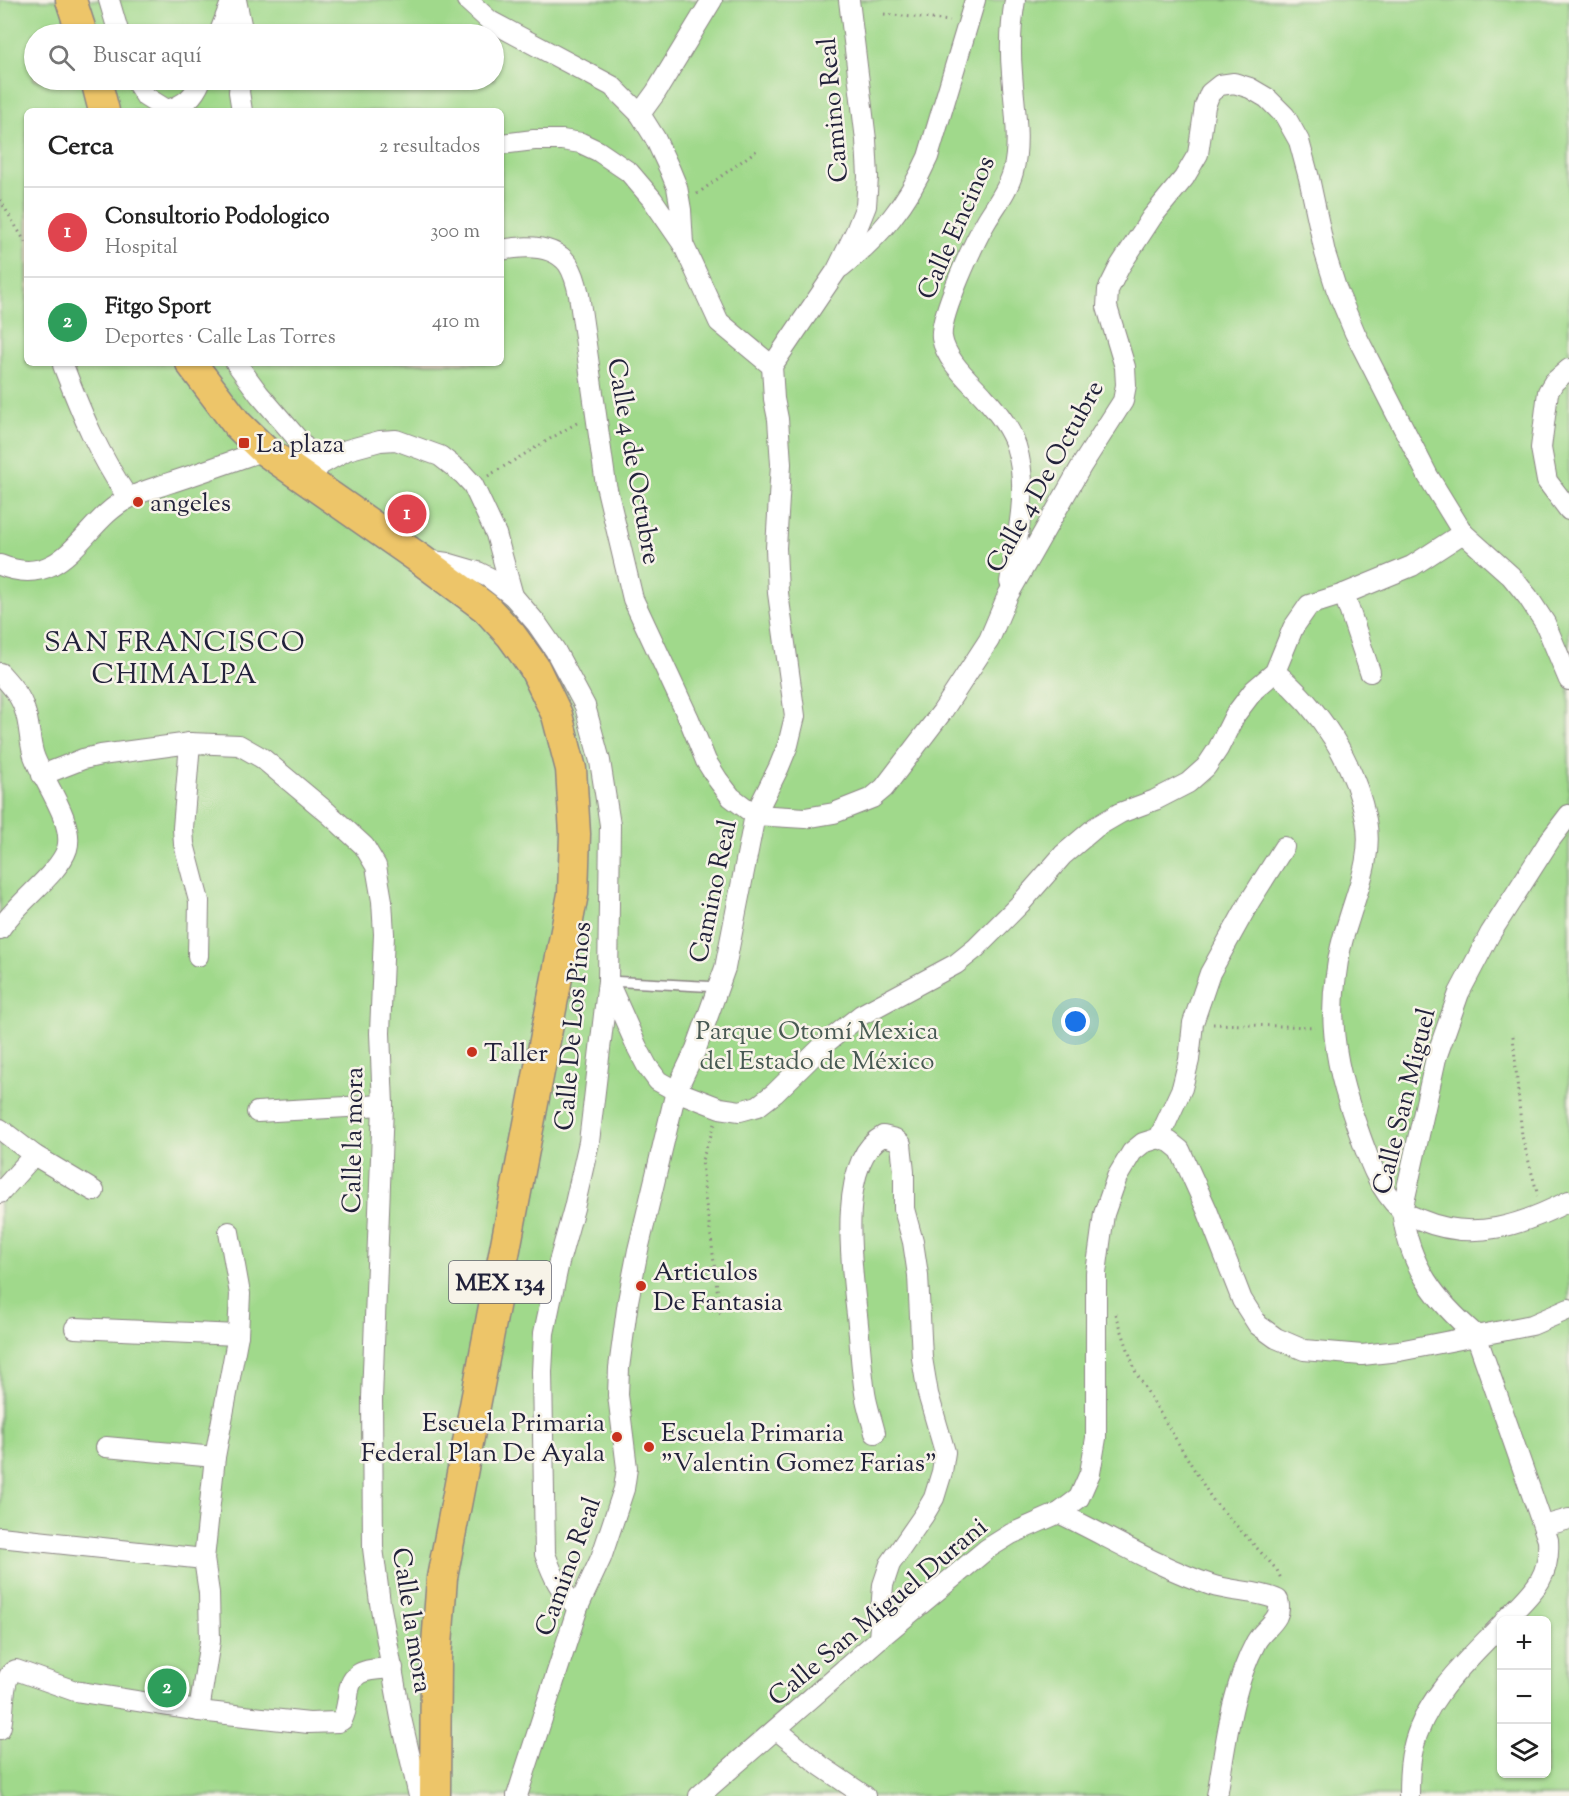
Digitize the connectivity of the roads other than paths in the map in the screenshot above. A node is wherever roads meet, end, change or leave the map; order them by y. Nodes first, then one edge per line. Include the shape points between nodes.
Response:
1 (71, 0) edge
2 (109, 0) edge
3 (232, 0) edge
4 (236, 0) edge
5 (467, 0) edge
6 (712, 0) edge
7 (849, 0) edge
8 (975, 0) edge
9 (1015, 0) edge
10 (79, 24) edge
11 (116, 24) edge
12 (223, 24) edge
13 (241, 24) edge
14 (496, 24) edge
15 (504, 28) edge
16 (99, 90) edge
17 (141, 90) edge
18 (196, 90) edge
19 (239, 90) edge
20 (103, 108) edge
21 (164, 108) edge
22 (172, 108) edge
23 (242, 108) edge
24 (640, 114) junction
25 (504, 144) edge
26 (683, 244) junction
27 (504, 250) edge
28 (837, 270) junction
29 (64, 366) edge
30 (193, 366) edge
31 (238, 366) edge
32 (772, 366) junction
33 (1569, 370) edge
34 (264, 450) junction
35 (315, 474) junction
36 (128, 498) junction
37 (1569, 510) edge
38 (1463, 533) junction
39 (420, 559) junction
40 (0, 565) edge
41 (1344, 594) junction
42 (1008, 595) junction
43 (513, 596) junction
44 (1275, 672) junction
45 (1370, 672) dead end
46 (0, 673) edge
47 (1569, 680) edge
48 (190, 743) junction
49 (42, 775) junction
50 (755, 815) junction
51 (1569, 815) edge
52 (1284, 847) dead end
53 (0, 929) edge
54 (198, 956) dead end
55 (608, 981) junction
56 (719, 987) junction
57 (676, 1091) junction
58 (383, 1105) junction
59 (257, 1112) dead end
60 (0, 1129) edge
61 (1159, 1138) junction
62 (34, 1155) junction
63 (94, 1191) dead end
64 (0, 1193) edge
65 (1569, 1202) edge
66 (1402, 1211) junction
67 (229, 1232) dead end
68 (1569, 1309) edge
69 (75, 1328) dead end
70 (238, 1335) junction
71 (1476, 1335) junction
72 (875, 1434) dead end
73 (106, 1448) dead end
74 (215, 1457) junction
75 (1059, 1514) junction
76 (1569, 1519) edge
77 (1544, 1526) junction
78 (0, 1536) edge
79 (204, 1559) junction
80 (578, 1607) junction
81 (1509, 1616) edge
82 (1497, 1629) edge
83 (879, 1639) junction
84 (393, 1668) junction
85 (198, 1711) junction
86 (0, 1729) edge
87 (777, 1730) junction
88 (419, 1796) edge
89 (435, 1796) edge
90 (517, 1796) edge
91 (699, 1796) edge
92 (865, 1796) edge
93 (1217, 1796) edge
94 (1409, 1796) edge

1 - 10 main road
2 - 11 street
3 - 12 street
4 - 13 street
5 - 14 street
6 - 24 street
7 - 28 street, Camino Real via 868,177 866,206
8 - 28 street via 919,176 903,204 867,247
9 - 42 street, Calle Encinos via 1012,70 1017,148 1012,174 985,222 942,323 942,340 949,356 1001,416 1016,446 1022,482
15 - 24 street via 612,86
16 - 20 main road
17 - 21 street
18 - 22 street via 187,102
19 - 23 street
24 - 26 street via 677,188
25 - 26 street via 562,140 598,151 629,172
26 - 32 street via 719,322
27 - 50 street, Calle 4 de Octubre via 531,247 558,255 574,277 606,485 633,599 706,761 731,797
28 - 32 street, Camino Real
29 - 36 street via 100,455
30 - 34 main road, MEX 134 via 237,424
31 - 35 street
32 - 50 street, Camino Real via 781,464 777,593 795,716 788,745
33 - 37 street via 1548,392 1541,447 1547,481
34 - 35 main road, MEX 134
34 - 36 street
35 - 39 main road, MEX 134
35 - 43 street via 347,450 380,441 396,440 440,456 473,485 496,534
36 - 40 street via 106,513 74,549 54,564 26,572
38 - 41 street via 1412,566
38 - 42 street, Calle 4 De Octubre via 1428,476 1355,333 1325,253 1299,141 1285,116 1267,98 1234,83 1220,85 1210,93 1198,154 1185,178 1152,217 1108,290 1107,307 1125,367 1123,401
38 - 47 street via 1511,576 1528,597 1545,622
39 - 43 street, Calle De Los Pinos via 478,572
39 - 89 main road, MEX 134 via 486,608 534,667 557,714 571,769 575,834 573,894 442,1578 435,1658
41 - 44 street via 1309,604 1301,613
41 - 45 street
42 - 50 street, Calle 4 De Octubre via 989,640 968,675 878,793 834,813 805,818
43 - 55 street, Calle De Los Pinos via 555,650 585,706 600,761 610,825
44 - 57 street via 1254,690 1235,715 1206,768 1188,783 1096,827 1063,855 976,948 956,964 861,1015 758,1106 740,1111 720,1108
44 - 66 street via 1329,729 1366,820 1365,866 1335,975 1332,1027 1348,1101 1362,1141 1382,1186
46 - 49 street via 17,693 25,711
48 - 49 street, Calle la mora via 83,759
48 - 54 street via 183,828 199,900
48 - 58 street, Calle la mora via 239,745 262,758 364,846 376,866 384,934 380,1033
49 - 53 street via 63,816 67,848 58,865
50 - 56 street, Camino Real
51 - 66 street, Calle San Miguel via 1490,934 1459,993 1436,1058
52 - 61 street via 1210,973 1193,1023 1182,1088
55 - 56 lane
55 - 57 street via 648,1066 658,1081
55 - 80 street, Calle De Los Pinos via 589,1142 544,1333 542,1372 545,1554 554,1579
56 - 57 street, Camino Real
57 - 80 street, Camino Real via 638,1250 621,1348 618,1395 627,1468 624,1489 601,1558
58 - 59 street
58 - 84 street, Calle la mora via 372,1398 373,1548
60 - 62 street
61 - 71 street via 1180,1150 1242,1300 1258,1325 1276,1338 1304,1350 1362,1355
61 - 75 street, Calle San Miguel Durani via 1132,1152 1117,1177 1104,1214 1096,1273 1095,1438 1090,1473 1079,1498
62 - 63 street
62 - 64 street
65 - 66 street via 1543,1215 1492,1230 1439,1227
66 - 71 street, Calle San Miguel via 1405,1233 1430,1289 1450,1314
67 - 70 street via 240,1294
68 - 71 street via 1532,1325
69 - 70 street
70 - 74 street
71 - 77 street
72 - 83 street via 865,1394 850,1225 856,1178 866,1153 883,1136 895,1138 901,1144 904,1209 918,1275 922,1358 945,1452 934,1498 890,1564 883,1586
73 - 74 street
74 - 79 street
75 - 83 street, Calle San Miguel Durani via 987,1549
75 - 93 street via 1211,1585 1278,1600 1278,1615 1257,1641 1238,1684
76 - 77 street
77 - 81 street via 1549,1555 1545,1573
78 - 79 street
79 - 85 street via 210,1641
80 - 90 street, Camino Real
82 - 94 street via 1457,1671 1428,1711 1413,1748
83 - 87 street, Calle San Miguel Durani
84 - 85 street via 356,1675 349,1686 345,1717 338,1722 309,1723
84 - 88 street, Calle la mora
85 - 86 street via 75,1691 16,1670 6,1678
87 - 91 street, Calle San Miguel Durani
87 - 92 street

